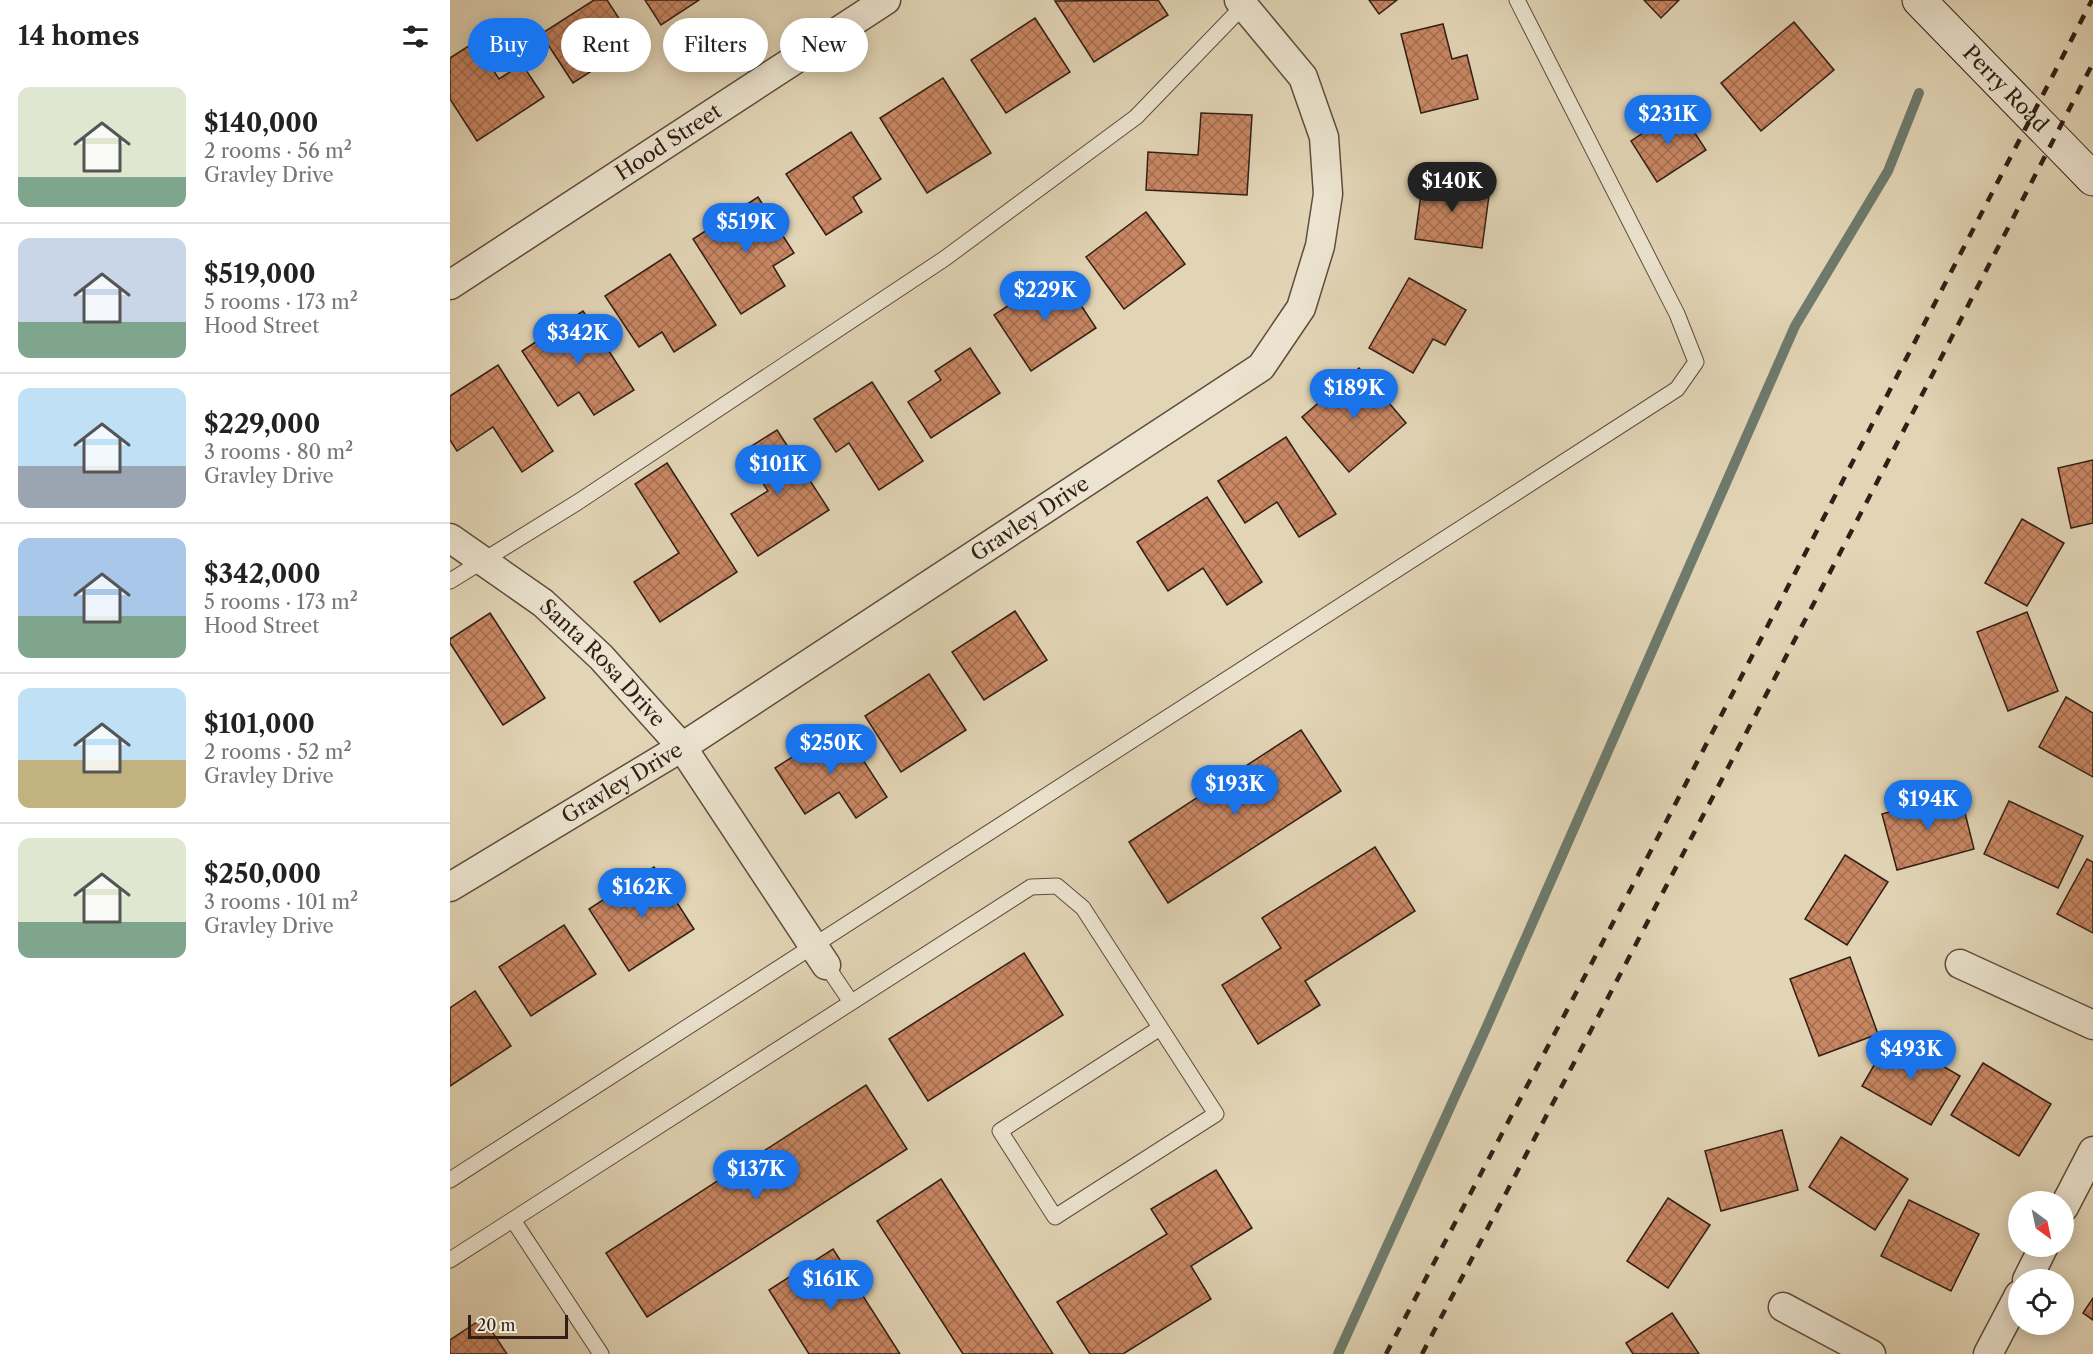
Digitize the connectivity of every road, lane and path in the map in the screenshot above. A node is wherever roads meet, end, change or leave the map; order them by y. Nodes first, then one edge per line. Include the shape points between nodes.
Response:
1 (886, 0) edge
2 (1517, 0) edge
3 (1919, 0) edge
4 (1244, 2) edge
5 (2093, 179) edge
6 (450, 285) edge
7 (450, 538) edge
8 (482, 561) junction
9 (450, 581) edge
10 (682, 747) junction
11 (450, 887) edge
12 (819, 955) junction
13 (1960, 964) dead end
14 (851, 1002) junction
15 (2093, 1025) edge
16 (1160, 1028) junction
17 (2093, 1151) edge
18 (450, 1180) edge
19 (2073, 1191) edge
20 (513, 1220) junction
21 (450, 1260) edge
22 (1783, 1306) dead end
23 (2008, 1316) edge
24 (601, 1354) edge
25 (1871, 1354) edge
26 (1988, 1354) edge

1 - 6 street, Hood Street
2 - 12 lane via 1677,314 1696,362 1677,389
3 - 5 street, Perry Road
4 - 8 lane via 1136,117 944,259 578,502
4 - 10 street, Gravley Drive via 1303,77 1324,137 1328,194 1320,246 1301,308 1261,367
7 - 8 street, Santa Rosa Drive
8 - 9 lane
8 - 10 street, Santa Rosa Drive via 543,603 601,657
10 - 11 street, Gravley Drive
10 - 12 street, Santa Rosa Drive
12 - 14 lane
12 - 18 lane
13 - 15 street
14 - 16 lane via 1031,887 1058,886 1083,908
14 - 20 lane
16 - 16 lane via 1216,1114 1055,1217 1000,1131
17 - 19 street
20 - 21 lane
20 - 24 lane
22 - 25 street
23 - 26 street

